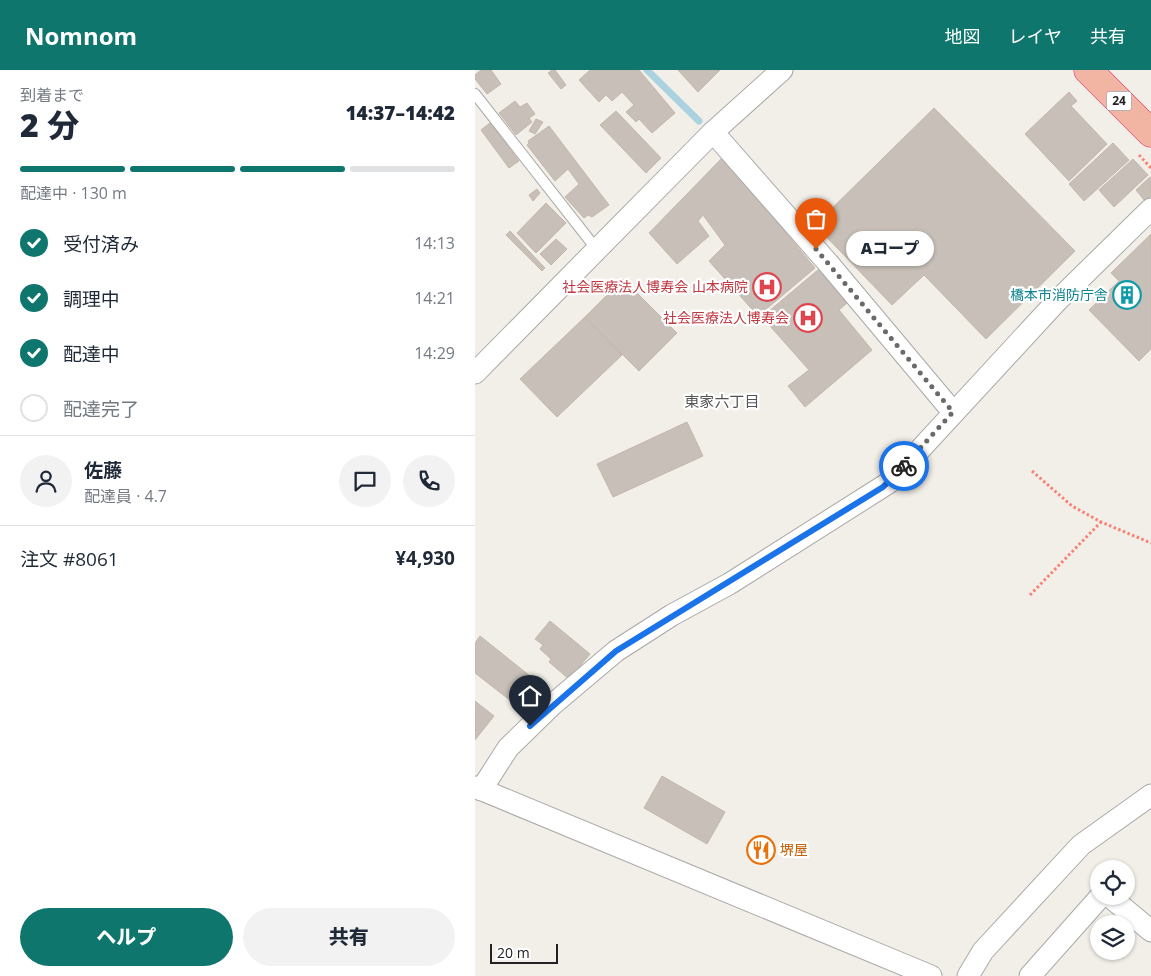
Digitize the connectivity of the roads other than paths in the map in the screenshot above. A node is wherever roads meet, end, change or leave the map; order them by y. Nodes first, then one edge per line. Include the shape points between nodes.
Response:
1 (782, 70) edge
2 (1088, 70) edge
3 (475, 94) edge
4 (713, 132) junction
5 (1151, 133) edge
6 (1151, 209) edge
7 (598, 251) junction
8 (475, 374) edge
9 (953, 412) junction
10 (478, 789) edge
11 (1151, 795) edge
12 (1093, 905) edge
13 (1120, 905) edge
14 (1151, 931) edge
15 (931, 976) edge
16 (968, 976) edge
17 (1030, 976) edge

1 - 4 street
2 - 5 highway, 24
3 - 7 lane
4 - 7 street
4 - 9 street
6 - 9 street via 1058,300
7 - 8 street
9 - 10 street via 883,487 616,651 508,748
10 - 15 street
11 - 16 street via 1081,845 983,951
12 - 17 street
13 - 14 street

